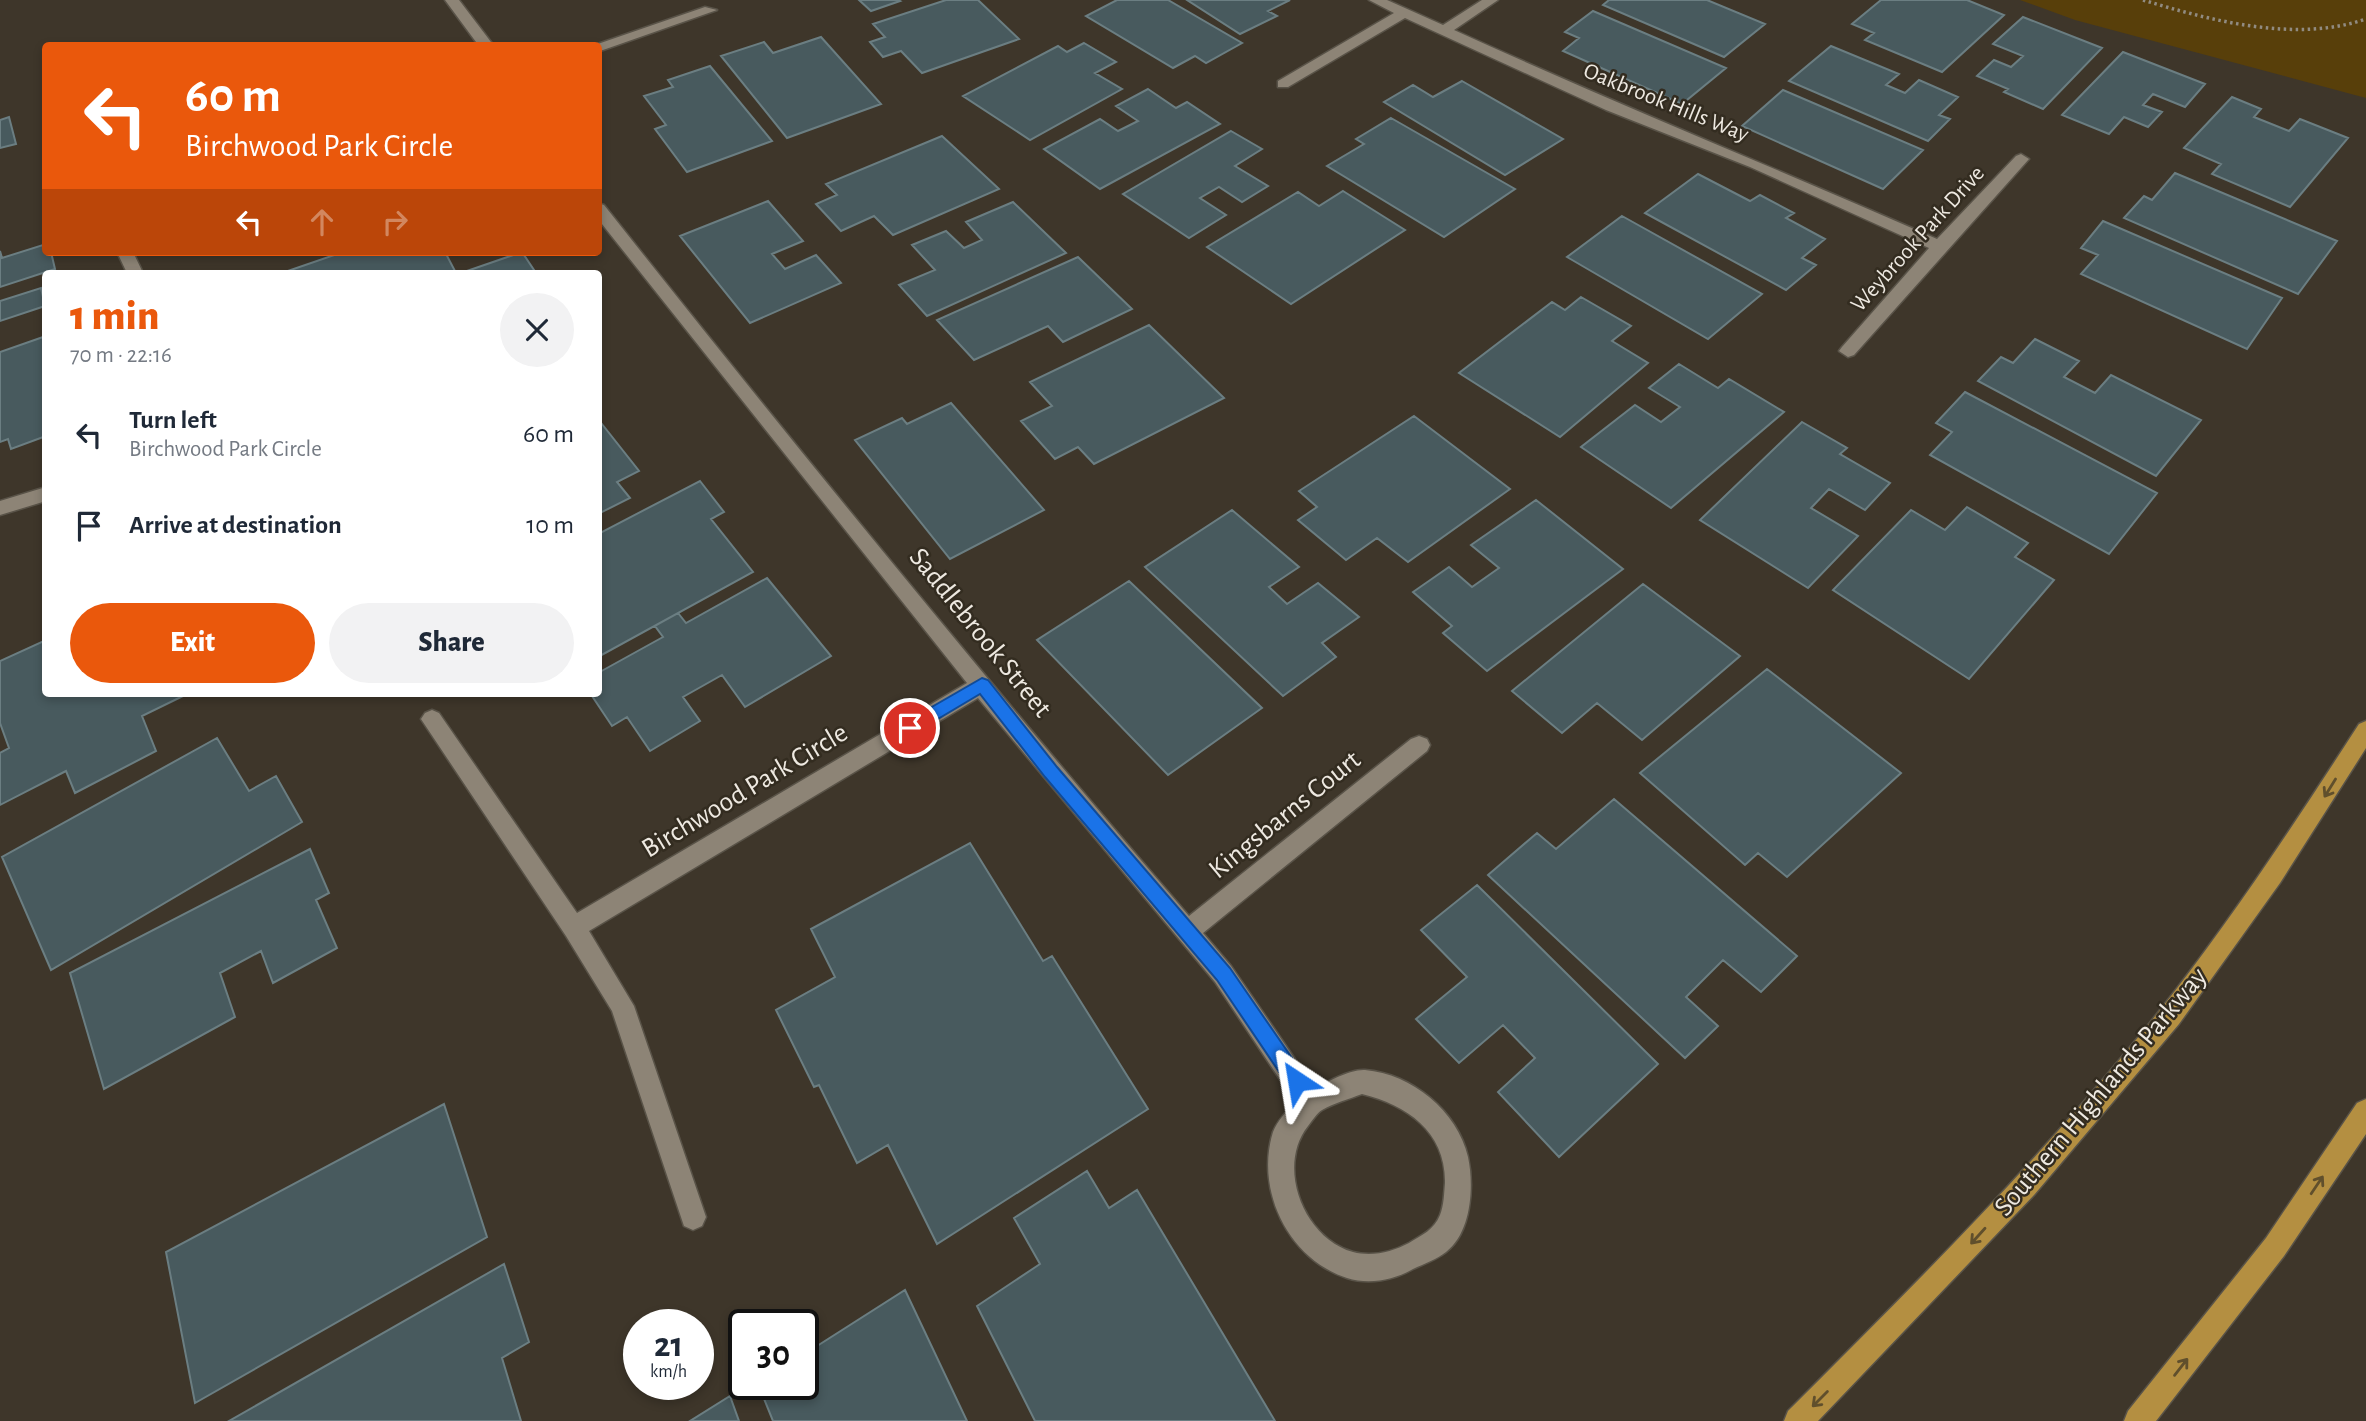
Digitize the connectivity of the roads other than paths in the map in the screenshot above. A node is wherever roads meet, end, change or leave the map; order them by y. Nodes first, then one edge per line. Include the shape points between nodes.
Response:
1 (452, 0) edge
2 (1376, 0) edge
3 (1491, 0) edge
4 (710, 10) dead end
5 (1404, 13) junction
6 (1444, 31) junction
7 (484, 42) edge
8 (602, 46) edge
9 (1283, 85) dead end
10 (2021, 159) dead end
11 (602, 213) edge
12 (1939, 246) junction
13 (1848, 351) dead end
14 (42, 495) edge
15 (0, 508) edge
16 (982, 685) junction
17 (432, 719) dead end
18 (2366, 730) edge
19 (1419, 745) dead end
20 (574, 928) junction
21 (1188, 931) junction
22 (1309, 1101) junction
23 (2366, 1112) edge
24 (693, 1217) dead end
25 (1798, 1421) edge
26 (2138, 1421) edge

1 - 7 street
2 - 5 street, Oakbrook Hills Way
3 - 6 street
4 - 8 street
5 - 6 street, Oakbrook Hills Way
5 - 9 street
6 - 12 street, Oakbrook Hills Way
10 - 12 street, Weybrook Park Drive
11 - 16 street, Saddlebrook Street
12 - 13 street, Weybrook Park Drive
14 - 15 street
16 - 20 street, Birchwood Park Circle
16 - 21 street, Saddlebrook Street
17 - 20 street
18 -> 25 main road, Southern Highlands Parkway via 2214,957 2099,1104 1933,1286
19 - 21 street, Kingsbarns Court
20 - 24 street via 622,1006
21 - 22 street, Saddlebrook Street via 1223,974
22 - 22 street via 1290,1122 1280,1149 1278,1179 1286,1209 1304,1237 1329,1257 1359,1268 1390,1268 1417,1258 1441,1238 1455,1212 1459,1181 1454,1151 1439,1123 1417,1101 1391,1087 1362,1082 1343,1085
26 -> 23 main road via 2275,1247

